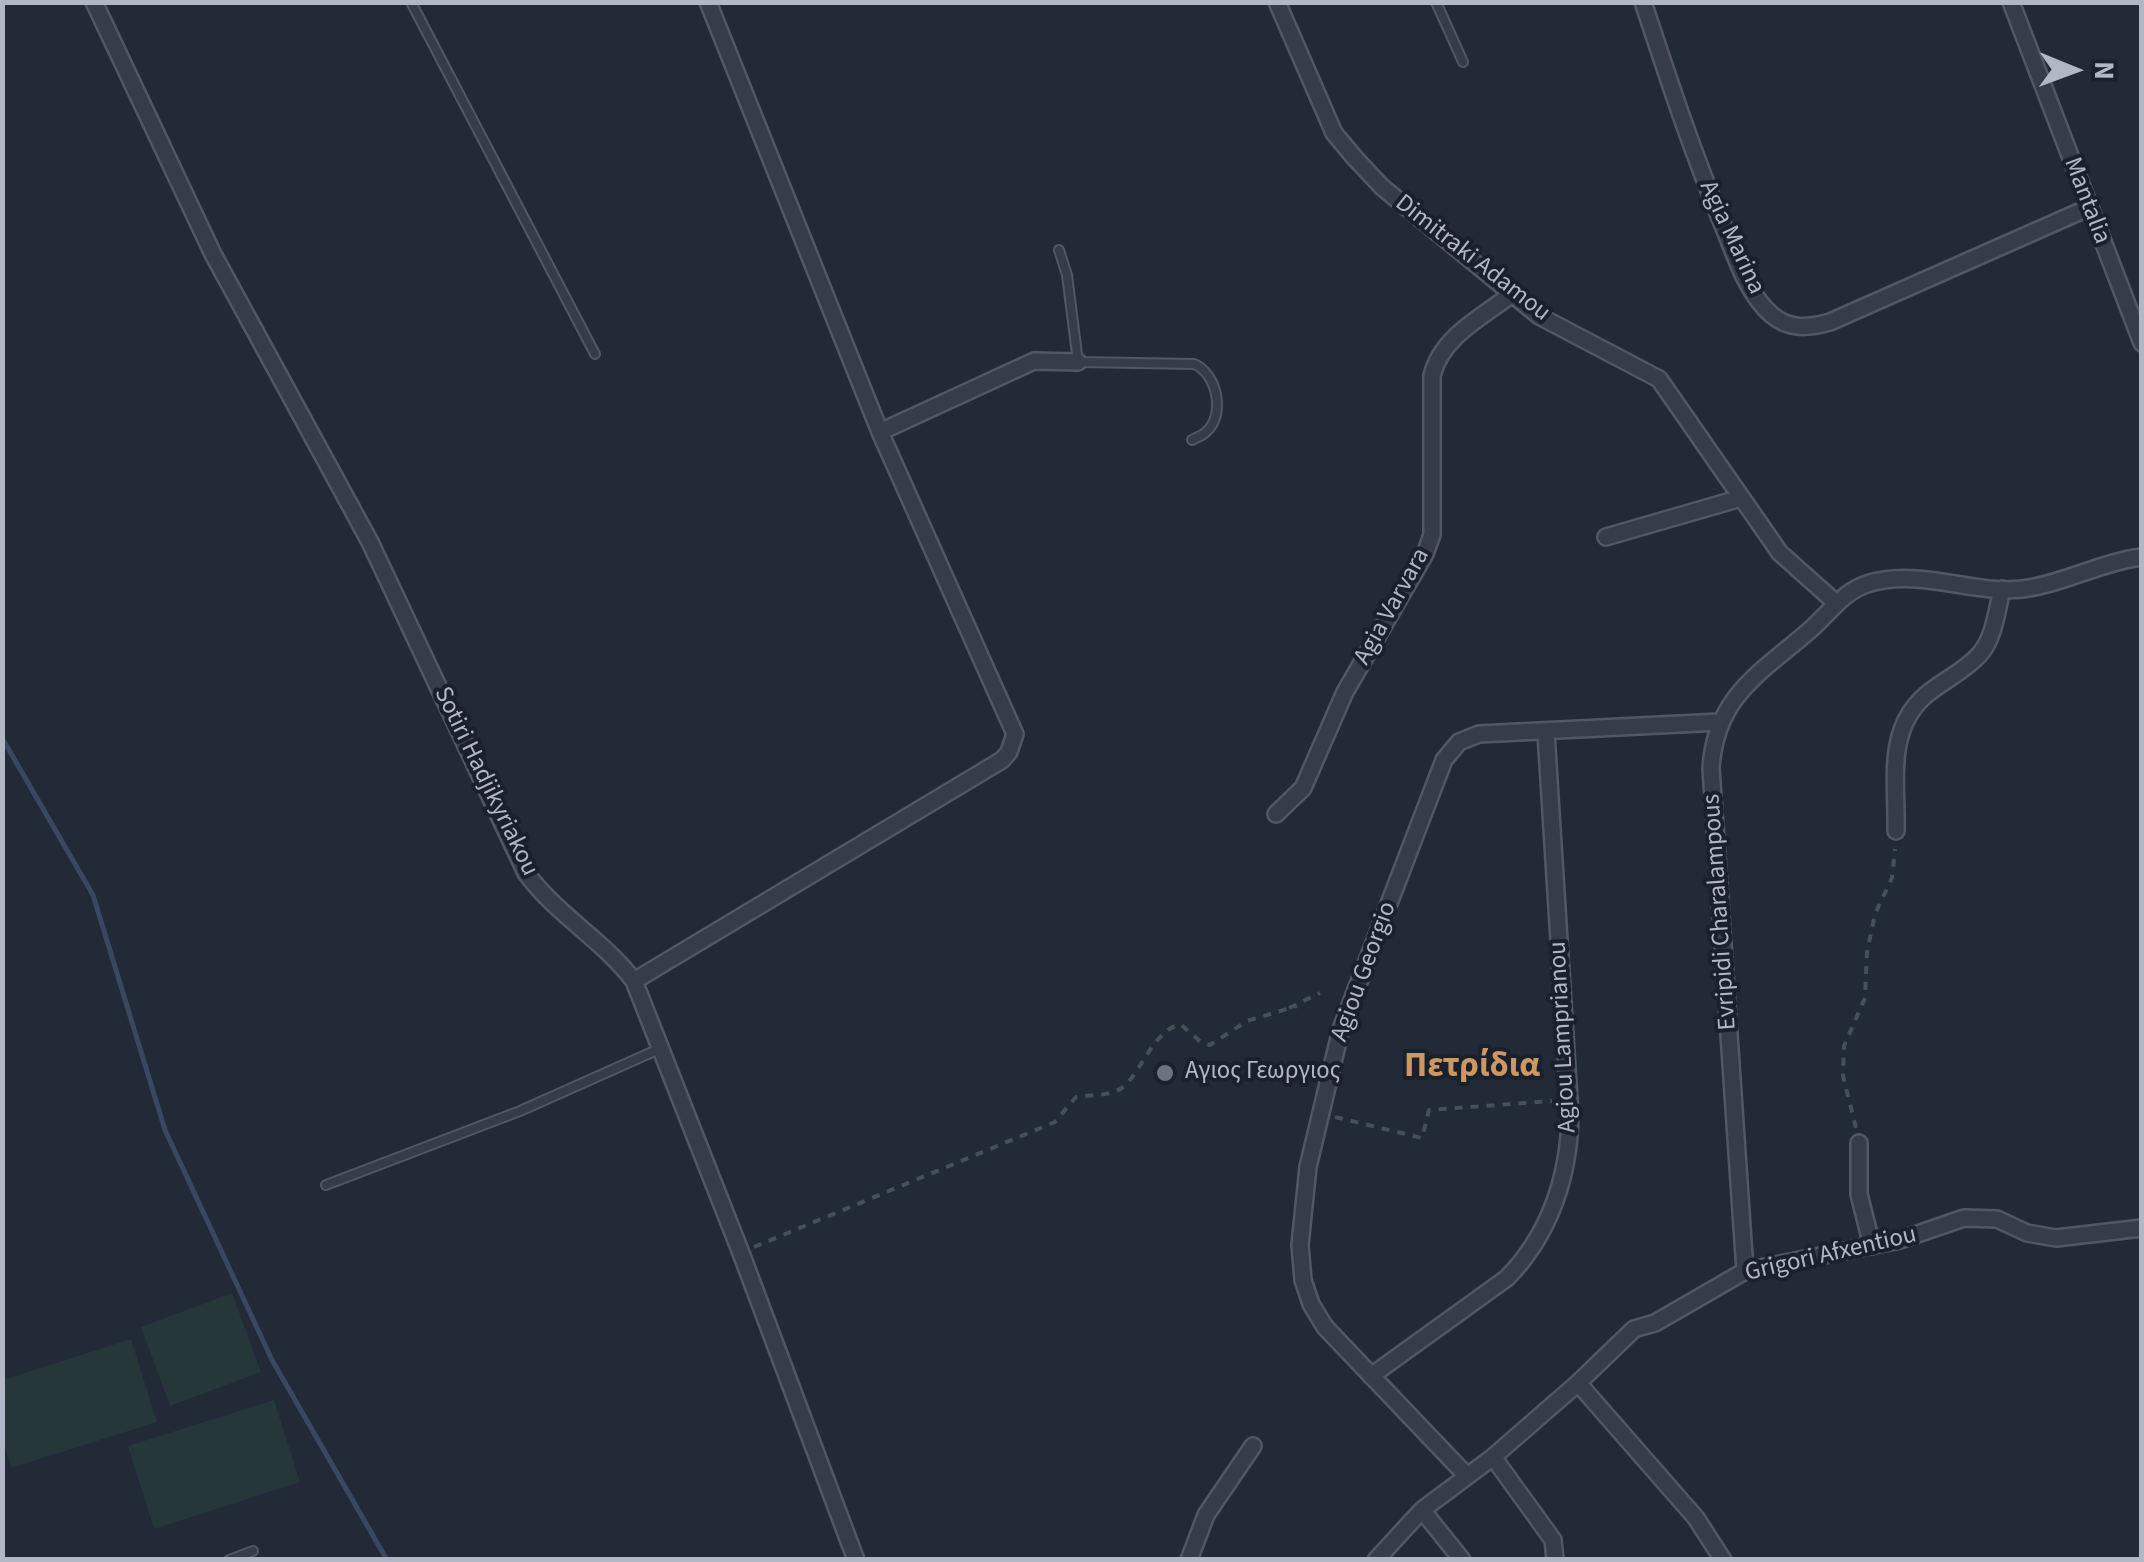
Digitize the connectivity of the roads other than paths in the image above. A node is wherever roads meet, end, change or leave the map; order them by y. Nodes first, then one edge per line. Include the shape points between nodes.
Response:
1 (94, 2) edge
2 (411, 2) edge
3 (708, 2) edge
4 (1277, 2) edge
5 (1436, 2) edge
6 (1642, 2) edge
7 (2011, 2) edge
8 (1463, 62) dead end
9 (2088, 208) junction
10 (1059, 250) dead end
11 (1512, 294) junction
12 (2142, 343) edge
13 (594, 354) dead end
14 (1078, 362) junction
15 (880, 432) junction
16 (1192, 440) dead end
17 (1742, 498) junction
18 (1606, 537) dead end
19 (2142, 558) edge
20 (2002, 589) junction
21 (1835, 602) junction
22 (1720, 722) junction
23 (1546, 733) junction
24 (1276, 814) dead end
25 (1896, 831) road end
26 (634, 981) junction
27 (659, 1049) junction
28 (1859, 1143) road end
29 (326, 1185) dead end
30 (2142, 1228) edge
31 (1872, 1246) junction
32 (1745, 1271) junction
33 (1371, 1376) junction
34 (1578, 1383) junction
35 (1253, 1446) dead end
36 (1494, 1457) junction
37 (1466, 1474) junction
38 (1422, 1510) junction
39 (253, 1552) dead end
40 (229, 1560) edge
41 (856, 1560) edge
42 (1189, 1560) edge
43 (1376, 1560) edge
44 (1462, 1560) edge
45 (1555, 1560) edge
46 (1722, 1560) edge

1 - 26 street, Sotiri Hadjikyriakou via 213,254 370,542 526,873
2 - 13 lane
3 - 15 street
4 - 11 street, Dimitraki Adamou via 1334,133 1382,187
5 - 8 lane
6 - 9 street, Agia Marina via 1738,262 1757,298 1781,321 1804,328 1830,322
7 - 9 street, Mantalia
9 - 12 street, Mantalia
10 - 14 lane
11 - 17 street, Dimitraki Adamou via 1538,316 1660,379
11 - 24 street, Agia Varvara via 1436,360 1432,535 1345,692 1303,788
14 - 15 street via 1034,360
14 - 16 lane via 1206,368 1216,412 1208,431
15 - 26 street via 1014,725 1009,752
17 - 18 street
17 - 21 street, Dimitraki Adamou via 1780,553
19 - 20 street, Evripidi Charalampous
20 - 21 street, Evripidi Charalampous via 1910,577 1880,580
20 - 25 street via 1980,654 1936,685 1903,727
21 - 22 street, Evripidi Charalampous via 1748,680
22 - 23 street, Agiou Georgio
22 - 32 street, Evripidi Charalampous via 1711,768
23 - 33 street, Agiou Lamprianou via 1569,1100 1564,1172 1545,1225 1508,1278
23 - 33 street, Agiou Georgio via 1469,737 1444,760 1342,1030 1308,1167 1302,1280 1326,1327
26 - 27 street, Sotiri Hadjikyriakou
27 - 29 lane
27 - 41 street, Sotiri Hadjikyriakou
28 - 31 street via 1859,1194
30 - 31 street, Grigori Afxentiou via 2040,1237 1997,1219 1964,1218
31 - 32 street, Grigori Afxentiou
32 - 34 street, Grigori Afxentiou via 1655,1324 1634,1329
33 - 37 street, Agiou Georgio
34 - 36 street, Grigori Afxentiou
34 - 46 street via 1696,1518
35 - 42 street via 1206,1515
36 - 37 street, Grigori Afxentiou
36 - 45 street via 1553,1540
37 - 38 street, Grigori Afxentiou
38 - 43 street, Grigori Afxentiou
38 - 44 street
39 - 40 lane

